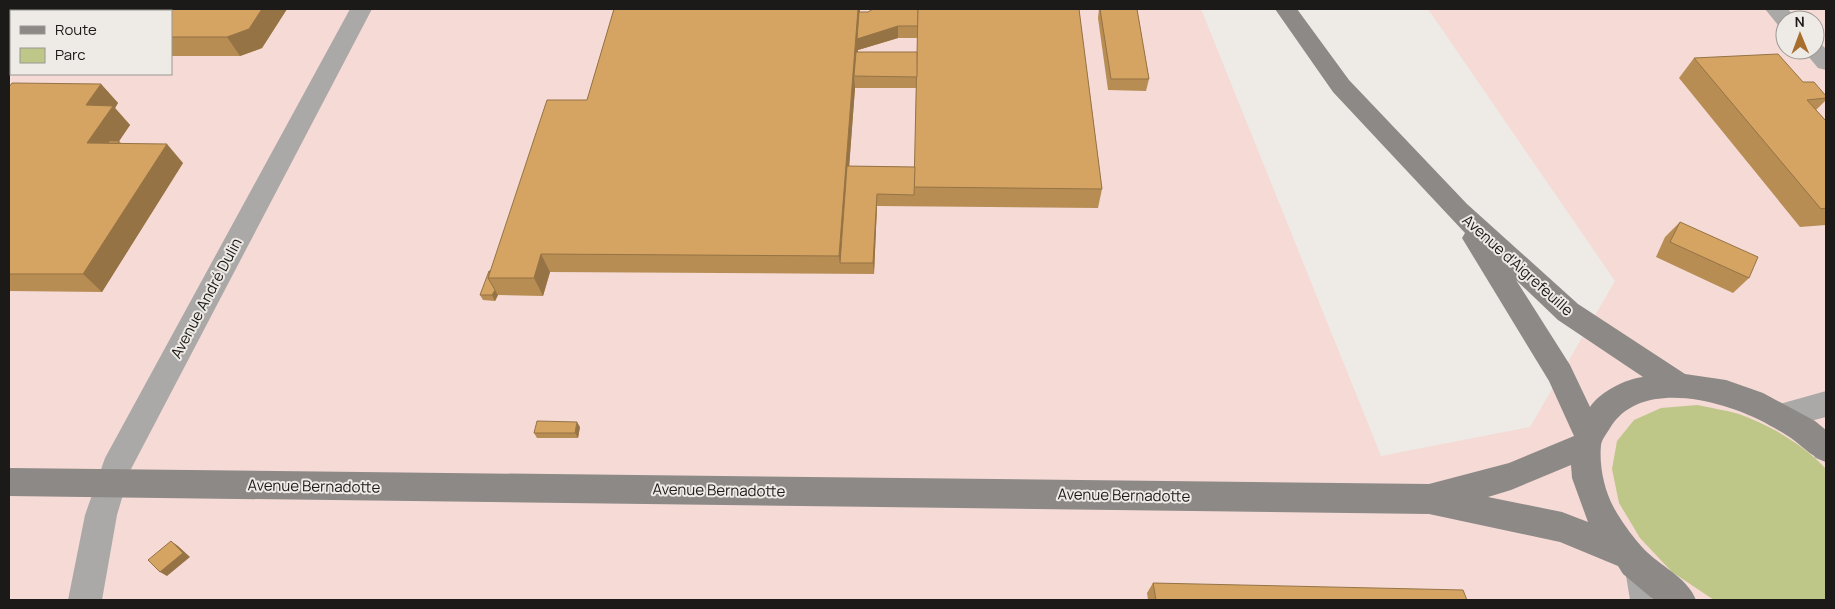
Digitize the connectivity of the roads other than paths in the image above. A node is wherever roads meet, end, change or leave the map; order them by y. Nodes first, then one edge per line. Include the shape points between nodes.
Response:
1 (361, 9) edge
2 (1286, 9) edge
3 (1458, 211) junction
4 (1679, 385) junction
5 (1826, 404) edge
6 (1780, 416) junction
7 (1588, 441) junction
8 (1826, 448) edge
9 (9, 482) edge
10 (110, 484) junction
11 (1429, 499) junction
12 (1631, 559) junction
13 (85, 600) edge
14 (1641, 600) edge
15 (1678, 600) edge

1 - 10 street, Avenue André Dulin
2 - 3 street, Avenue d'Aigrefeuille via 1342,86
3 - 4 street, Avenue d'Aigrefeuille via 1568,312
3 - 7 street, Avenue d'Aigrefeuille via 1560,374
4 - 6 street via 1726,393
4 - 7 street via 1638,390 1607,407
5 - 6 street
6 - 8 street
7 - 11 street, Avenue Bernadotte via 1512,476
7 - 12 street via 1587,478 1601,516
9 - 10 street, Avenue Bernadotte
10 - 11 street, Avenue Bernadotte
10 - 13 street, Avenue André Dulin
11 - 12 street, Avenue Bernadotte via 1562,527
12 - 14 lane
12 - 15 street

